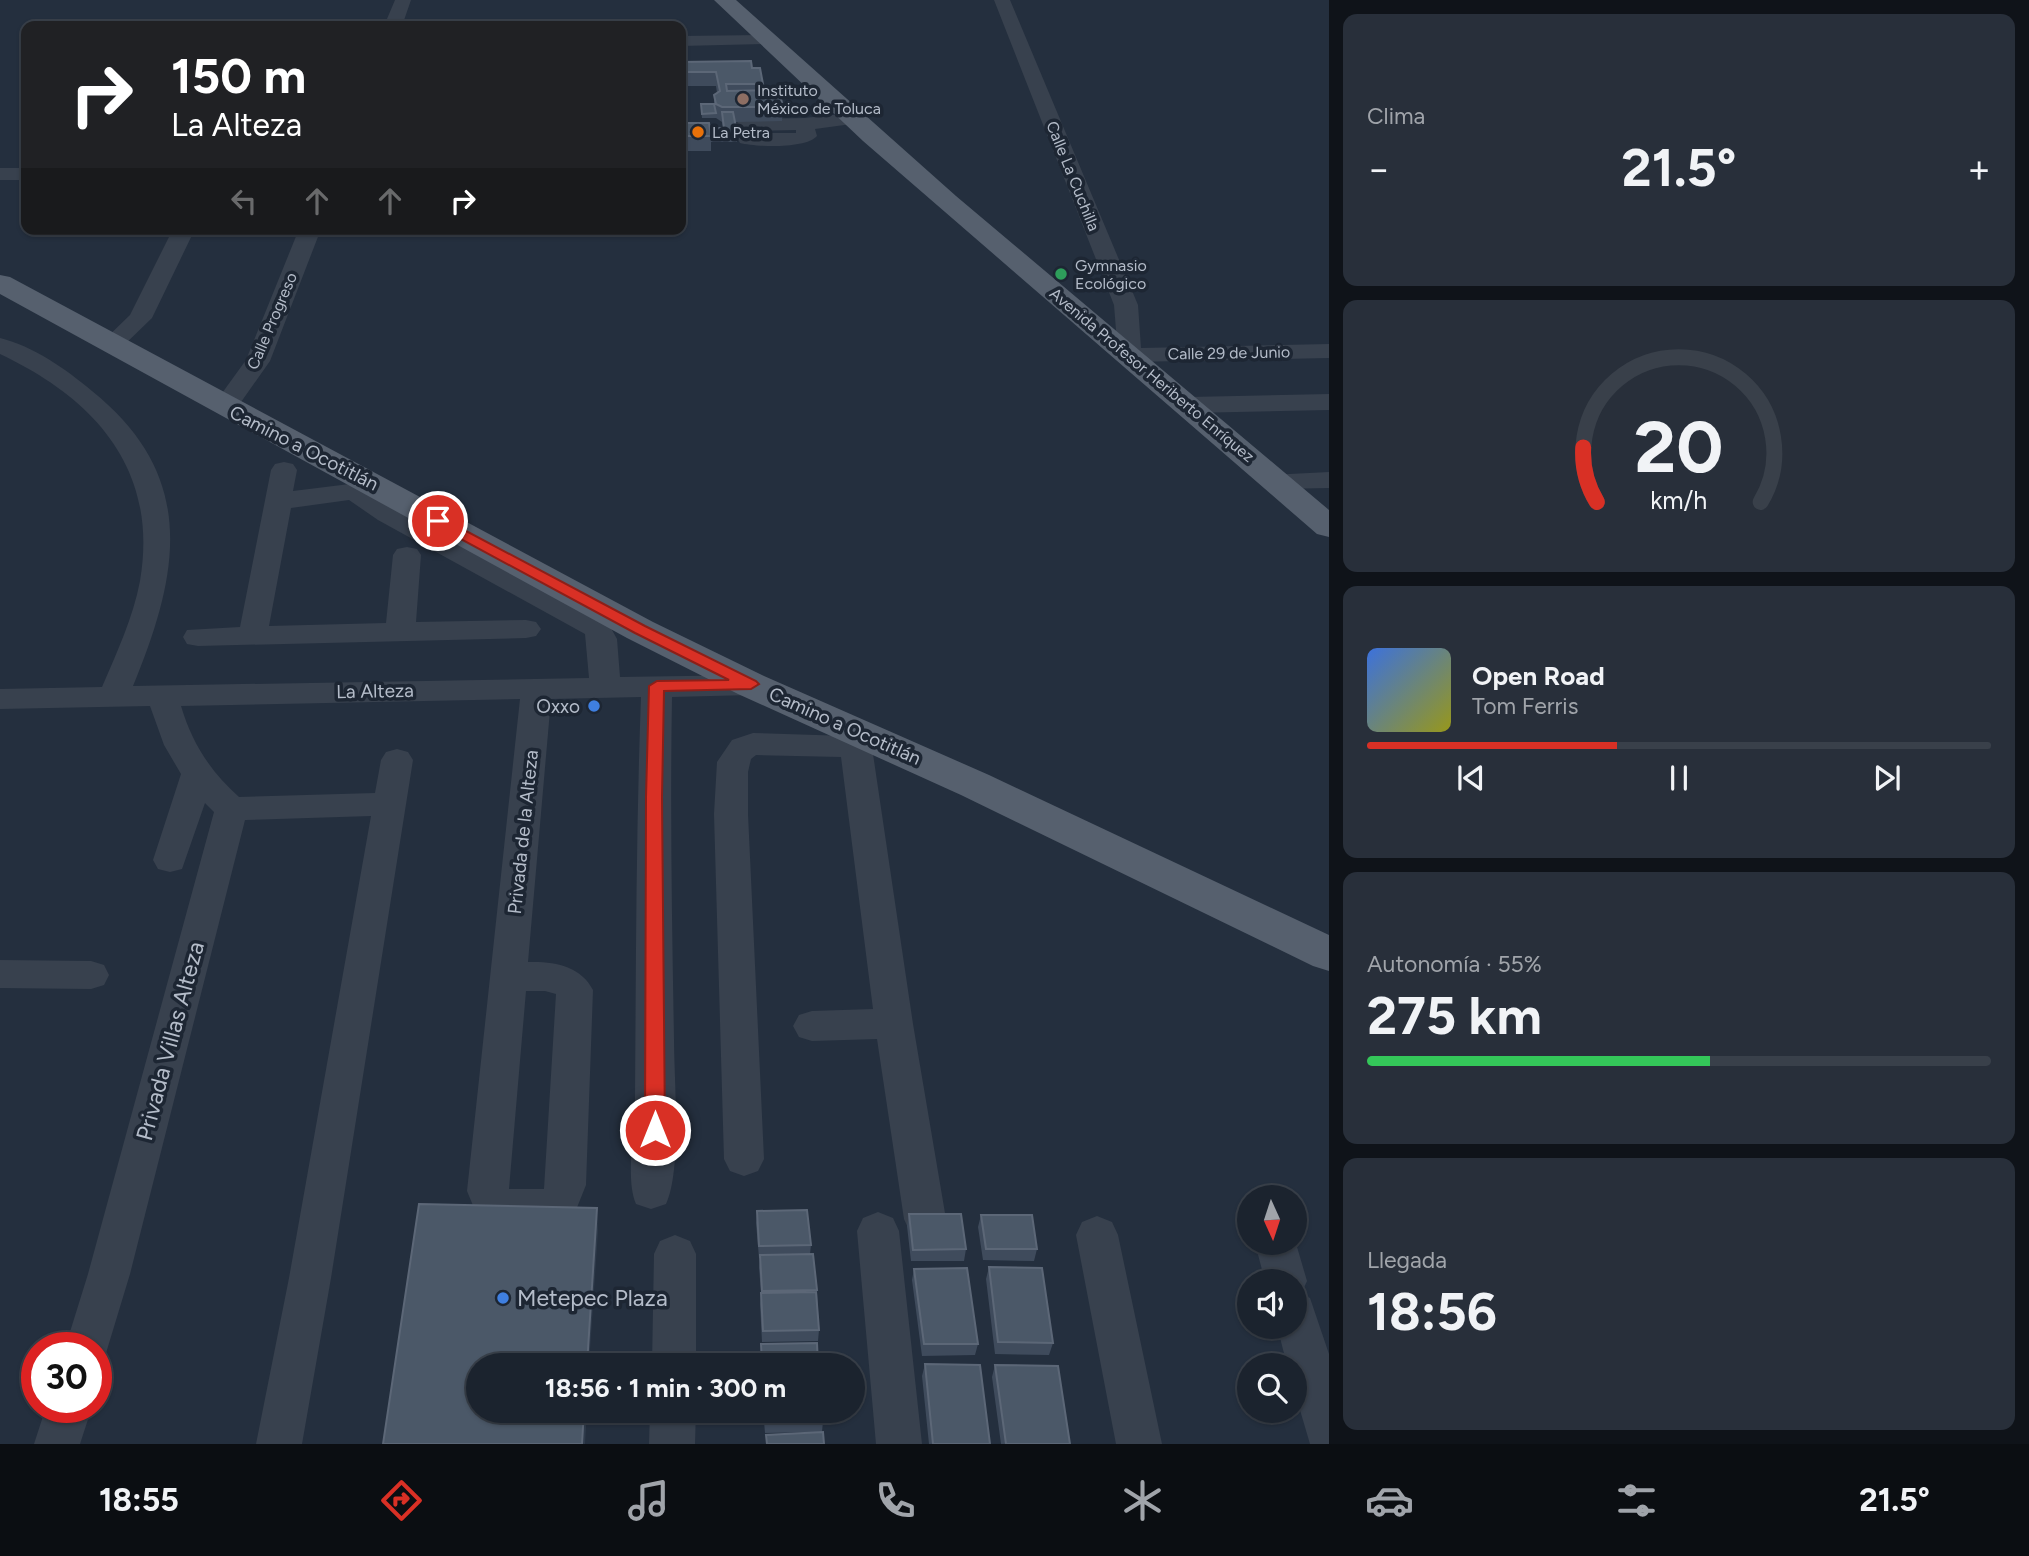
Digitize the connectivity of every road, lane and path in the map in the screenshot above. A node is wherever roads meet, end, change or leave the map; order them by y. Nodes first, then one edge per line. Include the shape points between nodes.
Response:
1 (403, 0) edge
2 (724, 0) edge
3 (1002, 0) edge
4 (395, 21) edge
5 (763, 40) junction
6 (686, 41) edge
7 (852, 119) junction
8 (804, 124) dead end
9 (0, 174) edge
10 (21, 174) edge
11 (181, 235) edge
12 (308, 235) edge
13 (0, 283) edge
14 (112, 344) junction
15 (0, 345) edge
16 (1329, 351) edge
17 (1130, 355) junction
18 (1329, 402) edge
19 (1189, 405) junction
20 (225, 407) junction
21 (284, 470) dead end
22 (1329, 480) edge
23 (1277, 481) junction
24 (368, 490) junction
25 (279, 501) junction
26 (1329, 527) edge
27 (407, 555) dead end
28 (526, 629) dead end
29 (400, 632) junction
30 (253, 635) junction
31 (198, 637) dead end
32 (751, 684) junction
33 (657, 686) junction
34 (537, 687) junction
35 (605, 687) junction
36 (114, 696) junction
37 (163, 696) junction
38 (0, 699) edge
39 (860, 740) junction
40 (397, 760) dead end
41 (197, 775) junction
42 (391, 804) junction
43 (231, 809) junction
44 (170, 860) dead end
45 (1329, 954) edge
46 (0, 974) edge
47 (91, 975) dead end
48 (509, 977) junction
49 (894, 1024) junction
50 (812, 1026) dead end
51 (744, 1159) dead end
52 (651, 1191) dead end
53 (925, 1219) edge
54 (878, 1231) dead end
55 (1097, 1235) dead end
56 (676, 1254) dead end
57 (92, 1332) edge
58 (1303, 1339) edge
59 (674, 1353) edge
60 (64, 1423) edge
61 (673, 1423) edge
62 (1329, 1434) edge
63 (57, 1444) edge
64 (279, 1444) edge
65 (672, 1444) edge
66 (899, 1444) edge
67 (1139, 1444) edge

1 - 4 street
2 - 5 main road, Avenida Profesor Heriberto Enríquez
3 - 17 street, Calle La Cuchilla via 1126,305
5 - 6 street
5 - 7 main road, Avenida Profesor Heriberto Enríquez
7 - 8 street
7 - 17 main road, Avenida Profesor Heriberto Enríquez
9 - 10 street
11 - 14 street via 140,318
12 - 20 street, Calle Progreso via 258,361
13 - 14 main road, Camino a Ocotitlán
14 - 20 main road, Camino a Ocotitlán
15 - 36 street via 82,395 135,452 144,471 156,528 156,565 148,604
16 - 17 street, Calle 29 de Junio
17 - 19 main road, Avenida Profesor Heriberto Enríquez
18 - 19 street
19 - 23 main road, Avenida Profesor Heriberto Enríquez
20 - 24 main road, Camino a Ocotitlán
21 - 25 street
22 - 23 street
23 - 26 main road, Avenida Profesor Heriberto Enríquez
24 - 25 street
24 - 32 main road, Camino a Ocotitlán
24 - 35 street via 388,514 597,628
25 - 30 street
27 - 29 street
28 - 29 street
29 - 30 street
30 - 31 street
32 - 33 street, La Alteza
32 - 39 main road, Camino a Ocotitlán
33 - 35 street, La Alteza
33 - 52 street
34 - 35 street, La Alteza
34 - 37 street, La Alteza
34 - 48 street, Privada de la Alteza
36 - 37 street, La Alteza
36 - 38 street, La Alteza
37 - 41 street via 178,743
39 - 45 main road, Camino a Ocotitlán
39 - 49 street
39 - 51 street via 753,744 741,747 733,760
40 - 42 street
41 - 43 street
41 - 44 street
42 - 43 street
42 - 64 street
43 - 57 street, Privada Villas Alteza
46 - 47 street
48 - 48 street via 488,1191 494,1207 545,1207 559,1202 566,1185 575,990 558,978
49 - 50 street
49 - 53 street
54 - 66 street
55 - 67 street
56 - 59 street
58 - 62 street
60 - 63 street
61 - 65 street

